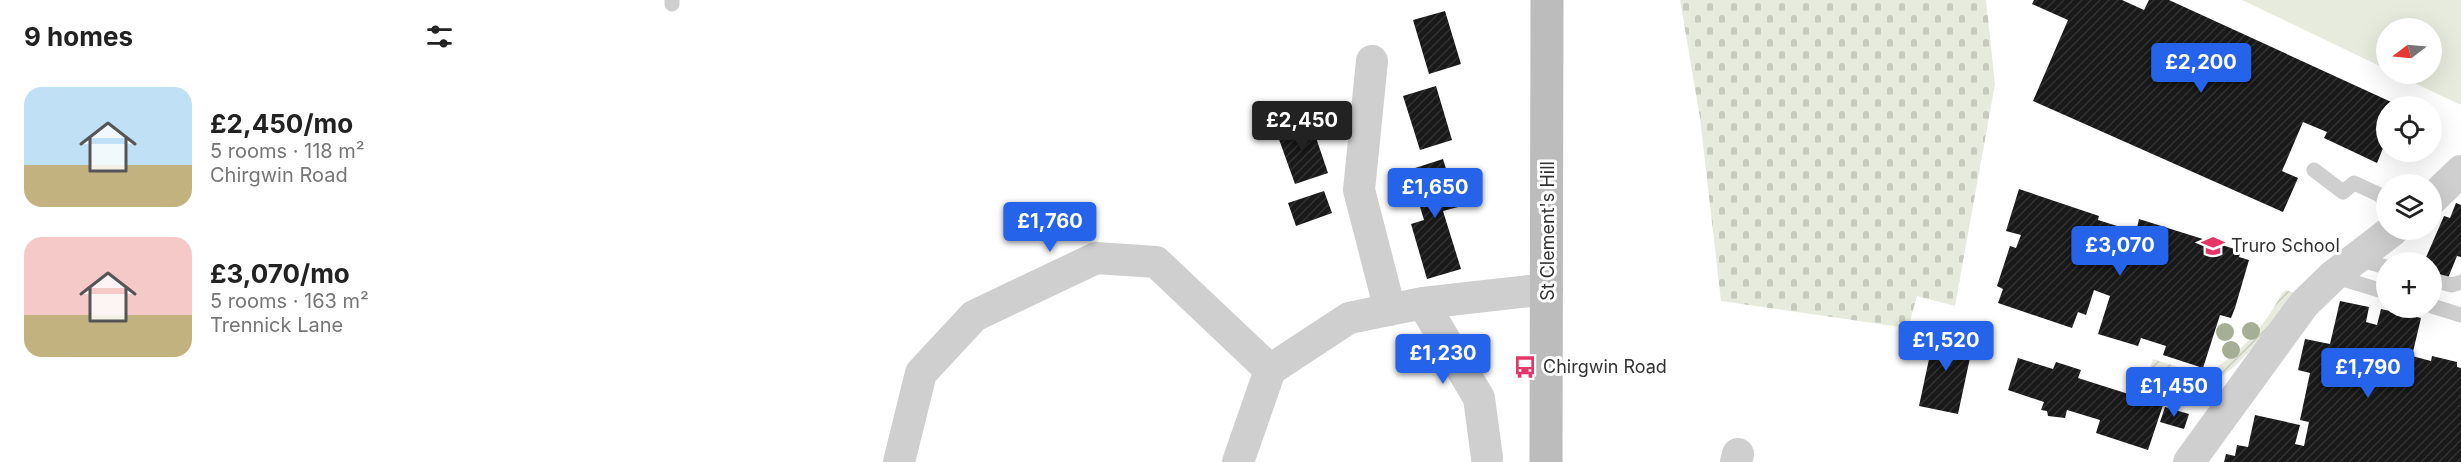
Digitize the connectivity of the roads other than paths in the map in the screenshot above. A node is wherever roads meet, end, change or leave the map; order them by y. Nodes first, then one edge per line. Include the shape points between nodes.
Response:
1 (1547, 0) edge
2 (1371, 61) dead end
3 (2314, 170) dead end
4 (2461, 171) edge
5 (2442, 190) edge
6 (2376, 193) edge
7 (2384, 240) edge
8 (2359, 267) edge
9 (2442, 282) edge
10 (2461, 282) edge
11 (2376, 283) edge
12 (1547, 289) junction
13 (1424, 303) junction
14 (2442, 309) edge
15 (1390, 310) junction
16 (2461, 315) edge
17 (1270, 370) junction
18 (1487, 458) dead end
19 (899, 462) edge
20 (1238, 462) edge
21 (1546, 462) edge
22 (2189, 462) edge

1 - 12 street, St Clement's Hill
2 - 15 street via 1359,190
3 - 6 lane via 2343,192 2354,183
4 - 5 street
7 - 8 street
8 - 11 lane
8 - 22 street via 2304,304
9 - 10 lane
12 - 13 street
12 - 21 street, St Clement's Hill
13 - 15 street
13 - 18 street via 1479,398
14 - 16 lane
15 - 17 street via 1349,318
17 - 19 street via 1156,262 1096,258 974,316 921,374
17 - 20 street

